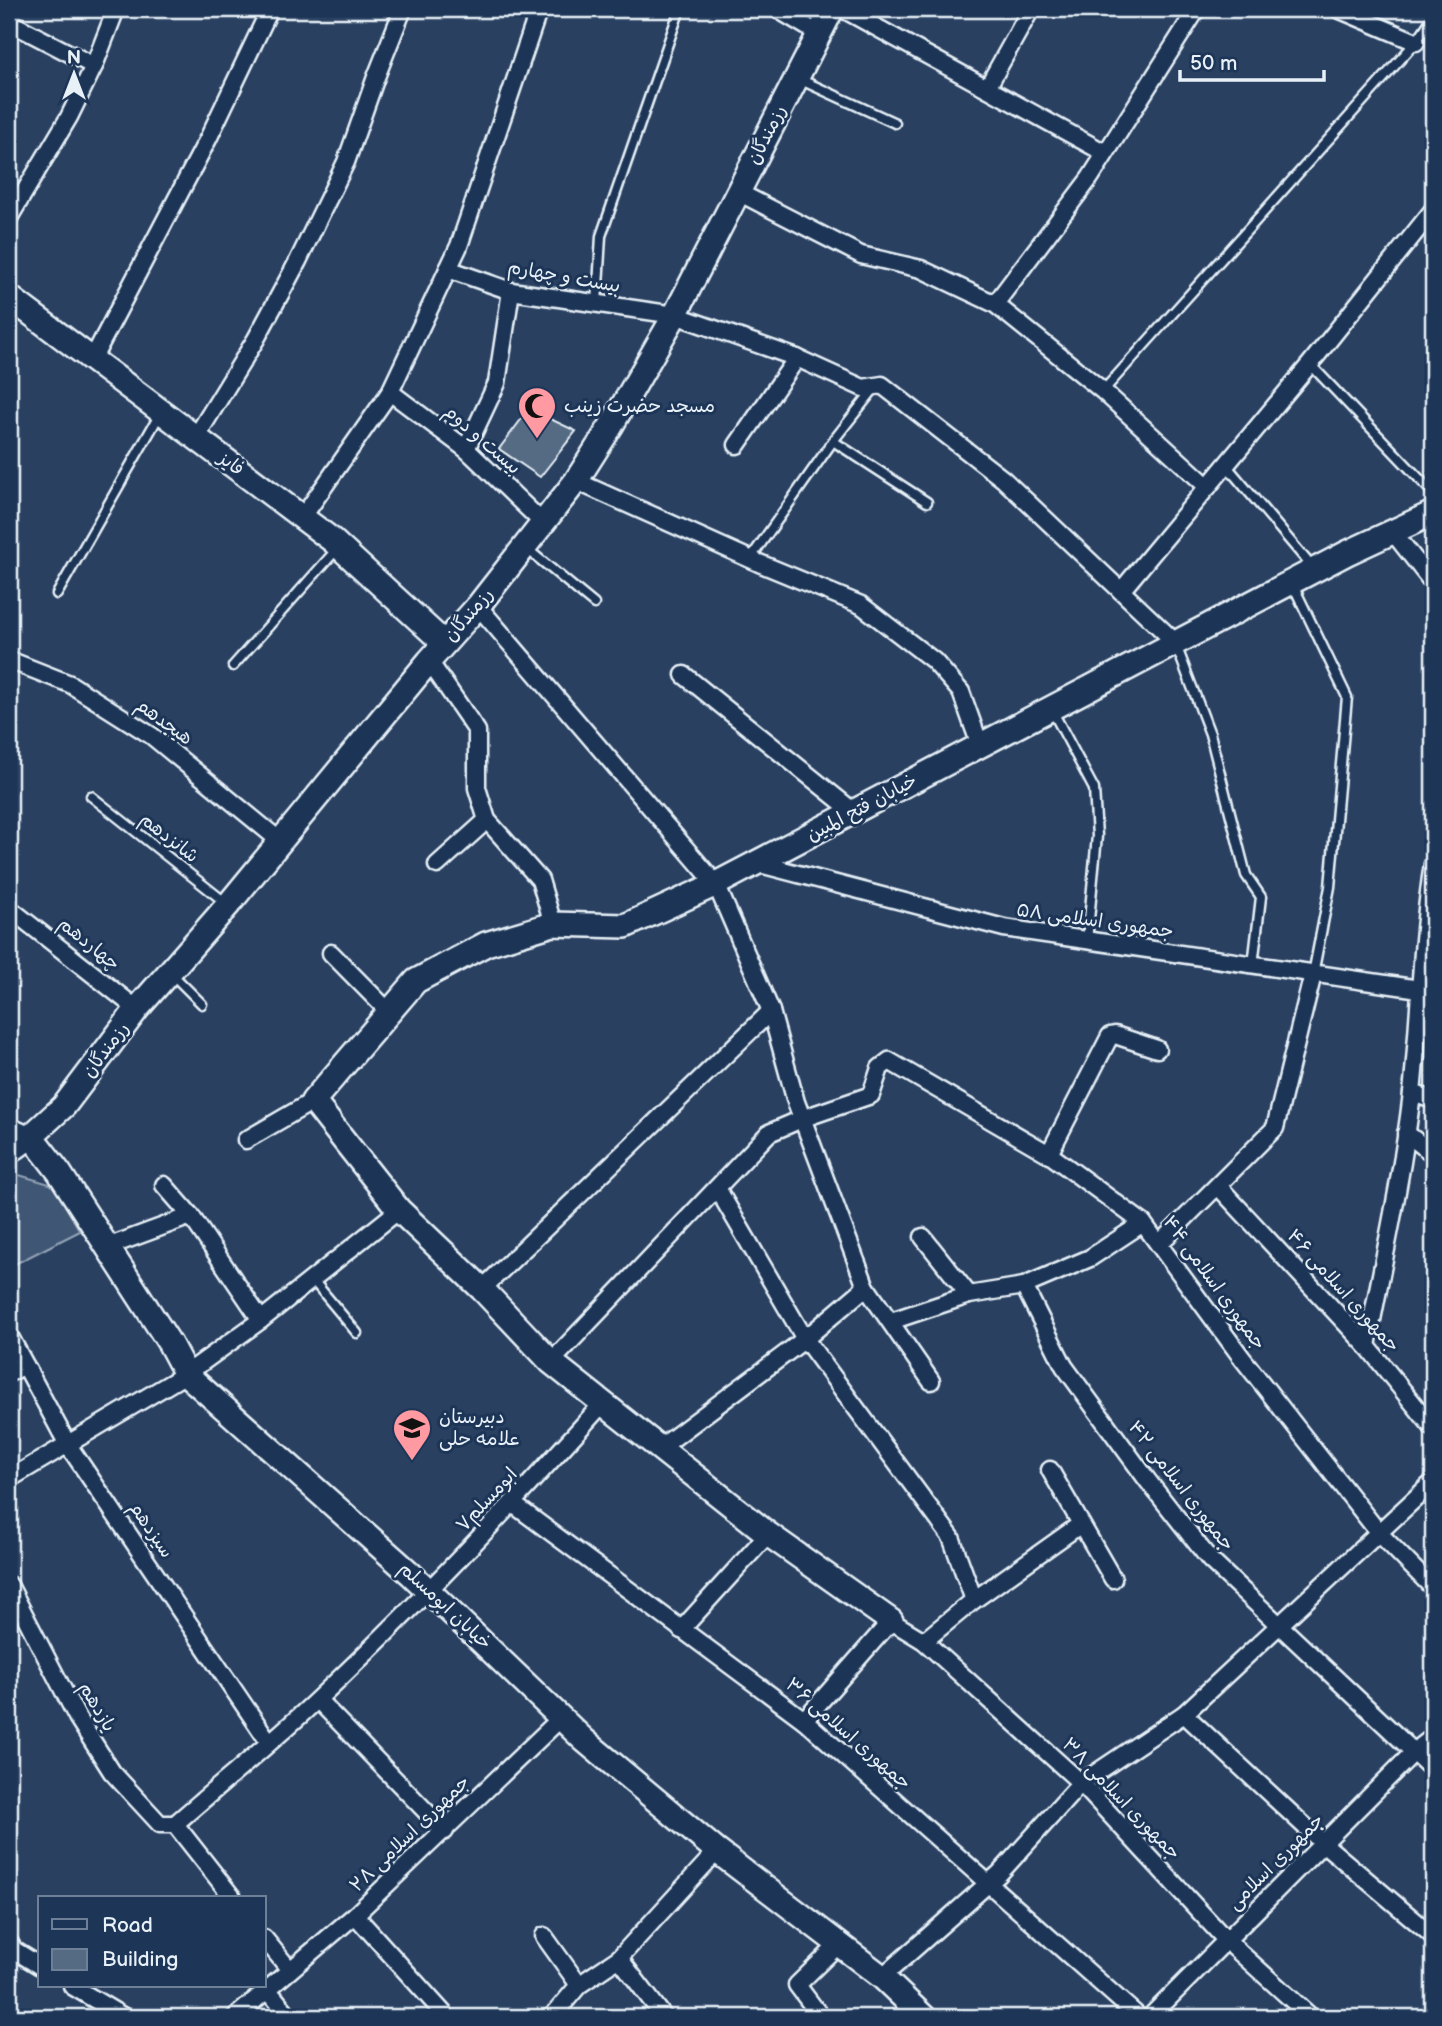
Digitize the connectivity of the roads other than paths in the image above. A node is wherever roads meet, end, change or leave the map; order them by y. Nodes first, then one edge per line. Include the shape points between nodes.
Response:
1 (116, 9) edge
2 (270, 9) edge
3 (403, 9) edge
4 (539, 9) edge
5 (680, 9) edge
6 (777, 9) edge
7 (832, 9) edge
8 (843, 9) edge
9 (1031, 9) edge
10 (1197, 9) edge
11 (1338, 9) edge
12 (1433, 17) edge
13 (9, 22) edge
14 (819, 34) junction
15 (1416, 42) junction
16 (94, 65) junction
17 (796, 78) junction
18 (987, 88) junction
19 (895, 123) dead end
20 (1105, 153) junction
21 (738, 192) junction
22 (1433, 210) edge
23 (9, 218) edge
24 (448, 269) junction
25 (511, 291) junction
26 (9, 297) edge
27 (995, 303) junction
28 (597, 305) junction
29 (675, 315) junction
30 (797, 358) junction
31 (92, 359) junction
32 (1310, 364) junction
33 (876, 386) junction
34 (1103, 391) junction
35 (390, 392) junction
36 (162, 412) junction
37 (196, 438) junction
38 (833, 441) junction
39 (737, 445) dead end
40 (466, 449) junction
41 (1226, 466) junction
42 (576, 481) junction
43 (1208, 487) junction
44 (1433, 493) edge
45 (927, 502) dead end
46 (1433, 513) edge
47 (302, 518) junction
48 (543, 523) junction
49 (1393, 532) junction
50 (340, 547) junction
51 (524, 547) junction
52 (751, 559) junction
53 (1315, 570) junction
54 (1292, 582) junction
55 (1433, 583) edge
56 (1121, 592) junction
57 (57, 594) dead end
58 (594, 604) dead end
59 (478, 606) junction
60 (444, 643) junction
61 (1176, 643) junction
62 (9, 660) edge
63 (429, 661) junction
64 (233, 666) dead end
65 (684, 675) dead end
66 (1051, 708) junction
67 (980, 746) junction
68 (91, 796) dead end
69 (854, 812) junction
70 (487, 820) junction
71 (280, 841) junction
72 (756, 863) junction
73 (437, 865) dead end
74 (1433, 865) edge
75 (716, 884) junction
76 (228, 905) junction
77 (14, 912) dead end
78 (553, 924) junction
79 (1087, 941) junction
80 (331, 953) dead end
81 (1252, 965) junction
82 (169, 972) junction
83 (1313, 974) junction
84 (1428, 991) edge
85 (202, 1004) dead end
86 (137, 1009) junction
87 (771, 1010) junction
88 (390, 1012) junction
89 (1157, 1049) dead end
90 (1412, 1093) junction
91 (1433, 1100) edge
92 (313, 1101) junction
93 (804, 1118) junction
94 (9, 1126) edge
95 (1406, 1133) junction
96 (31, 1136) junction
97 (246, 1140) dead end
98 (9, 1152) edge
99 (1049, 1154) junction
100 (1433, 1154) edge
101 (164, 1185) dead end
102 (1218, 1186) junction
103 (717, 1188) junction
104 (399, 1210) junction
105 (191, 1216) junction
106 (1143, 1223) junction
107 (923, 1237) dead end
108 (1160, 1243) junction
109 (107, 1247) junction
110 (312, 1279) junction
111 (1024, 1286) junction
112 (866, 1287) junction
113 (482, 1289) junction
114 (969, 1295) junction
115 (261, 1320) junction
116 (891, 1321) junction
117 (357, 1334) dead end
118 (9, 1335) edge
119 (805, 1339) junction
120 (1367, 1346) junction
121 (551, 1362) junction
122 (25, 1365) junction
123 (9, 1373) edge
124 (186, 1374) junction
125 (931, 1381) dead end
126 (603, 1404) junction
127 (1433, 1428) edge
128 (68, 1445) junction
129 (660, 1448) junction
130 (1050, 1470) dead end
131 (9, 1479) edge
132 (1433, 1482) edge
133 (513, 1504) junction
134 (1082, 1524) junction
135 (1379, 1533) junction
136 (768, 1534) junction
137 (1113, 1579) dead end
138 (9, 1585) edge
139 (1433, 1588) edge
140 (429, 1592) junction
141 (974, 1600) junction
142 (891, 1621) junction
143 (1279, 1626) junction
144 (681, 1630) junction
145 (924, 1642) junction
146 (318, 1700) junction
147 (1184, 1714) junction
148 (562, 1717) junction
149 (804, 1720) junction
150 (1433, 1737) edge
151 (269, 1742) junction
152 (1414, 1752) junction
153 (1433, 1770) edge
154 (1081, 1783) junction
155 (175, 1824) junction
156 (444, 1831) junction
157 (1324, 1844) junction
158 (717, 1852) junction
159 (986, 1884) junction
160 (231, 1896) edge
161 (355, 1915) junction
162 (544, 1936) dead end
163 (1433, 1936) edge
164 (266, 1940) edge
165 (1227, 1941) junction
166 (9, 1942) edge
167 (840, 1943) junction
168 (619, 1958) junction
169 (38, 1965) edge
170 (290, 1970) junction
171 (882, 1977) junction
172 (579, 1985) junction
173 (75, 1988) edge
174 (268, 1990) junction
175 (124, 2017) edge
176 (235, 2017) edge
177 (290, 2017) edge
178 (447, 2017) edge
179 (552, 2017) edge
180 (664, 2017) edge
181 (821, 2017) edge
182 (924, 2017) edge
183 (1139, 2017) edge
184 (1150, 2017) edge
185 (1311, 2017) edge

1 - 16 street
2 - 31 street via 208,139
3 - 37 street via 340,175 256,338
4 - 24 street
5 - 28 lane via 601,236
6 - 14 street
7 - 14 street, رزمندگان
8 - 18 street
9 - 18 street
10 - 20 street
11 - 15 street
12 - 15 lane
13 - 16 street
14 - 17 street, رزمندگان
15 - 34 lane
16 - 23 street
17 - 19 lane
17 - 21 street, رزمندگان
18 - 20 street
20 - 27 street
21 - 27 street via 861,256 921,270
21 - 29 street, رزمندگان
22 - 32 street
24 - 25 street, بیست و چهارم
24 - 35 street
25 - 28 street, بیست و چهارم
25 - 40 street via 497,383
26 - 31 street, فایز
27 - 34 street
28 - 29 street, بیست و چهارم
29 - 30 street, بیست و چهارم
29 - 42 street, رزمندگان
30 - 33 street, بیست و چهارم via 863,387
30 - 39 street
31 - 36 street, فایز
32 - 41 street
32 - 44 lane
33 - 38 lane
33 - 56 street, بیست و چهارم via 882,385 1003,478
34 - 43 street
35 - 40 street, بیست و دوم
35 - 47 street
36 - 37 street, فایز
36 - 57 lane
37 - 47 street, فایز
38 - 45 lane
38 - 52 lane
40 - 48 street, بیست و دوم
41 - 43 street
41 - 53 lane
42 - 48 street, رزمندگان
42 - 52 street
43 - 56 street
46 - 49 street, خیابان فتح المبین
47 - 50 street, فایز
48 - 51 street, رزمندگان
49 - 53 street, خیابان فتح المبین
49 - 55 street
50 - 60 street, فایز
50 - 64 lane
51 - 58 lane
51 - 59 street, رزمندگان
52 - 67 street via 861,604 934,661 961,692
53 - 54 street, خیابان فتح المبین
54 - 61 street, خیابان فتح المبین
54 - 83 lane via 1346,697 1330,887
56 - 61 street, بیست و چهارم
59 - 60 street, رزمندگان
59 - 75 street
60 - 63 street, رزمندگان
61 - 66 street, خیابان فتح المبین
61 - 81 lane via 1210,734 1246,875 1261,897
62 - 71 street, هیجدهم via 70,684 152,736
63 - 70 street via 477,731 477,788
63 - 71 street, رزمندگان
65 - 69 street
66 - 67 street, خیابان فتح المبین
66 - 79 lane via 1094,789 1097,835
67 - 69 street, خیابان فتح المبین
68 - 76 lane, شانزدهم
69 - 72 street, خیابان فتح المبین
70 - 73 street
70 - 78 street via 540,880
71 - 76 street, رزمندگان
72 - 75 street, خیابان فتح المبین
72 - 79 street, جمهوری اسلامی ۵۸ via 1004,928
74 - 84 street via 1426,919
75 - 78 street, خیابان فتح المبین via 625,926
75 - 87 street
76 - 82 street, رزمندگان
77 - 86 street, چهاردهم
78 - 88 street, خیابان فتح المبین via 486,944 416,981
79 - 81 street, جمهوری اسلامی ۵۸
80 - 88 street
81 - 83 street, جمهوری اسلامی ۵۸
82 - 85 lane
82 - 86 street, رزمندگان
83 - 84 street, جمهوری اسلامی ۵۸
83 - 102 street via 1275,1128
84 - 90 street
86 - 96 street, رزمندگان via 64,1106
87 - 93 street
87 - 113 street
88 - 92 street, خیابان فتح المبین
89 - 99 street via 1110,1036
90 - 91 street
90 - 95 street
92 - 97 street
92 - 104 street
93 - 99 street, جمهوری اسلامی ۴۴ via 871,1094 880,1068 889,1061
93 - 103 street via 769,1133
93 - 112 street
94 - 96 street
95 - 100 street
95 - 120 street
96 - 98 street, رزمندگان
96 - 109 street, خیابان ابومسلم
99 - 106 street, جمهوری اسلامی ۴۴
101 - 105 street
102 - 108 street
102 - 120 street, جمهوری اسلامی ۴۶
103 - 119 street
103 - 121 street
104 - 110 street
104 - 113 street
105 - 109 street
105 - 115 street
106 - 108 street, جمهوری اسلامی ۴۴
106 - 111 street via 1090,1258
107 - 114 street
108 - 135 street, جمهوری اسلامی ۴۴ via 1242,1358
109 - 124 street, خیابان ابومسلم
110 - 115 street
110 - 117 lane
111 - 114 street
111 - 143 street, جمهوری اسلامی ۴۲ via 1065,1366 1148,1481 1210,1560
112 - 116 street
112 - 119 street
113 - 121 street
114 - 116 street
115 - 124 street
116 - 125 street
118 - 122 street, سیزدهم
119 - 129 street
119 - 141 street via 951,1537
120 - 127 street, جمهوری اسلامی ۴۶
121 - 126 street
122 - 123 street
122 - 128 street, سیزدهم
124 - 128 street
124 - 140 street, خیابان ابومسلم
126 - 129 street
126 - 133 street, ابومسلم۷
128 - 131 street
128 - 151 street, سیزدهم
129 - 136 street
130 - 134 street
132 - 135 street
133 - 140 street, ابومسلم۷
133 - 144 street, جمهوری اسلامی ۳۶
134 - 137 street
134 - 141 street
135 - 139 street, جمهوری اسلامی ۴۴
135 - 143 street
136 - 142 street
136 - 144 street
138 - 155 street, یازدهم via 77,1717 112,1772 160,1824
140 - 146 street, ابومسلم۷
140 - 148 street, خیابان ابومسلم
141 - 145 street
142 - 145 street, جمهوری اسلامی ۳۸
142 - 149 street
143 - 147 street
143 - 152 street, جمهوری اسلامی ۴۲
144 - 149 street, جمهوری اسلامی ۳۶
145 - 154 street, جمهوری اسلامی ۳۸
146 - 151 street, ابومسلم۷
146 - 156 street
147 - 154 street
147 - 157 street
148 - 156 street, جمهوری اسلامی ۲۸
148 - 158 street, خیابان ابومسلم
149 - 159 street, جمهوری اسلامی ۳۶
150 - 152 street, جمهوری اسلامی
151 - 155 street, ابومسلم۷
152 - 153 street, جمهوری اسلامی ۴۲
152 - 157 street, جمهوری اسلامی
154 - 159 street
154 - 165 street, جمهوری اسلامی ۳۸
155 - 160 street
156 - 161 street, جمهوری اسلامی ۲۸
157 - 163 street
157 - 165 street, جمهوری اسلامی
158 - 167 street, خیابان ابومسلم
158 - 168 street
159 - 171 street
159 - 183 street, جمهوری اسلامی ۳۶
161 - 170 street
161 - 178 street, جمهوری اسلامی ۲۸
162 - 172 street
164 - 170 street
165 - 184 street, جمهوری اسلامی
165 - 185 street, جمهوری اسلامی ۳۸
166 - 169 street
167 - 171 street, خیابان ابومسلم
167 - 181 street via 797,1985
168 - 172 street
168 - 180 street
170 - 174 street
171 - 182 street, خیابان ابومسلم
172 - 179 street
173 - 175 street
174 - 176 street
174 - 177 street

